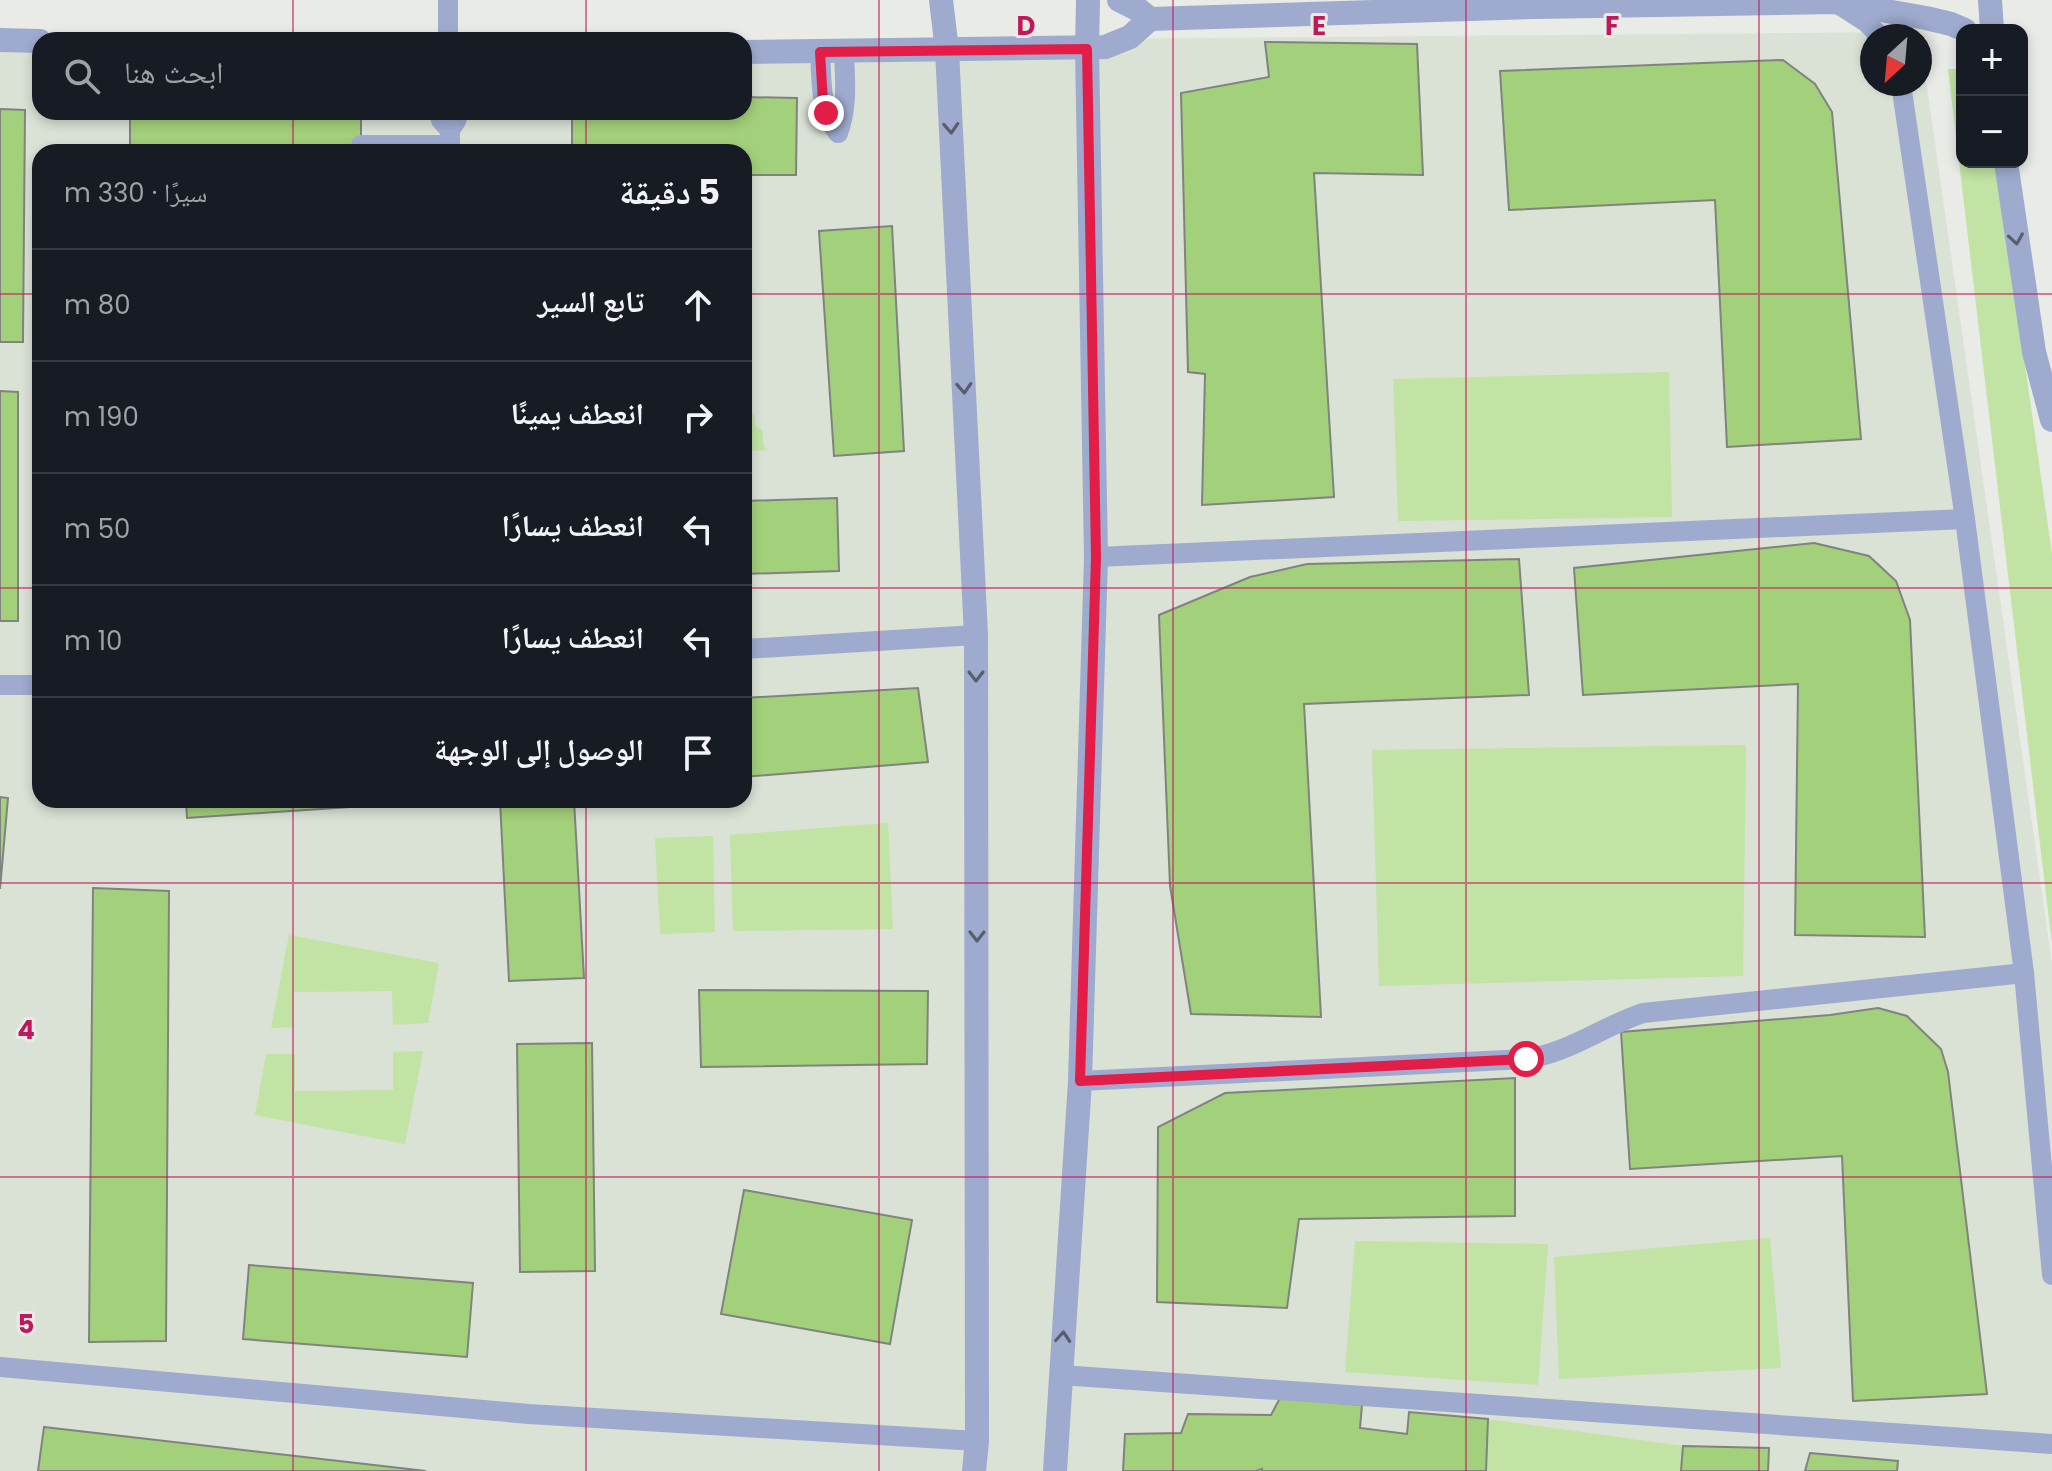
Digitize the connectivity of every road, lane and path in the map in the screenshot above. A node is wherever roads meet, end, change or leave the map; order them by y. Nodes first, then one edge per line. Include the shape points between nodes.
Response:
1 (448, 0) edge
2 (941, 0) edge
3 (1088, 0) edge
4 (1119, 0) edge
5 (1990, 0) edge
6 (1837, 1) edge
7 (1534, 4) edge
8 (1150, 19) junction
9 (1868, 24) edge
10 (1992, 24) edge
11 (1956, 27) edge
12 (448, 32) edge
13 (0, 40) edge
14 (32, 41) edge
15 (1087, 49) junction
16 (947, 50) junction
17 (752, 52) edge
18 (1903, 96) edge
19 (452, 135) edge
20 (370, 144) edge
21 (2007, 168) edge
22 (2052, 420) edge
23 (1965, 519) junction
24 (1096, 557) junction
25 (976, 635) junction
26 (752, 649) edge
27 (0, 685) edge
28 (32, 685) edge
29 (2024, 973) junction
30 (1080, 1081) junction
31 (2052, 1275) edge
32 (0, 1367) edge
33 (1061, 1375) junction
34 (977, 1441) junction
35 (2052, 1444) edge
36 (974, 1471) edge
37 (1055, 1471) edge

1 - 12 lane
2 - 16 street
3 - 15 street
4 - 8 street
5 - 10 street
6 - 7 street
6 - 9 lane
6 - 11 street
7 - 8 street
8 - 15 street via 1118,44
13 - 14 street
15 - 16 street
15 - 24 street
16 - 17 street
16 -> 25 street
18 - 23 lane
19 - 20 lane
21 -> 22 street via 2034,352
23 - 24 lane
23 - 29 lane
24 - 30 street
25 - 26 lane
25 -> 34 street
27 - 28 lane
29 - 30 lane via 1643,1013 1561,1051 1526,1059
29 - 31 lane
33 -> 30 street
32 - 34 lane via 529,1414
33 - 35 lane
33 - 37 street
34 - 36 street

